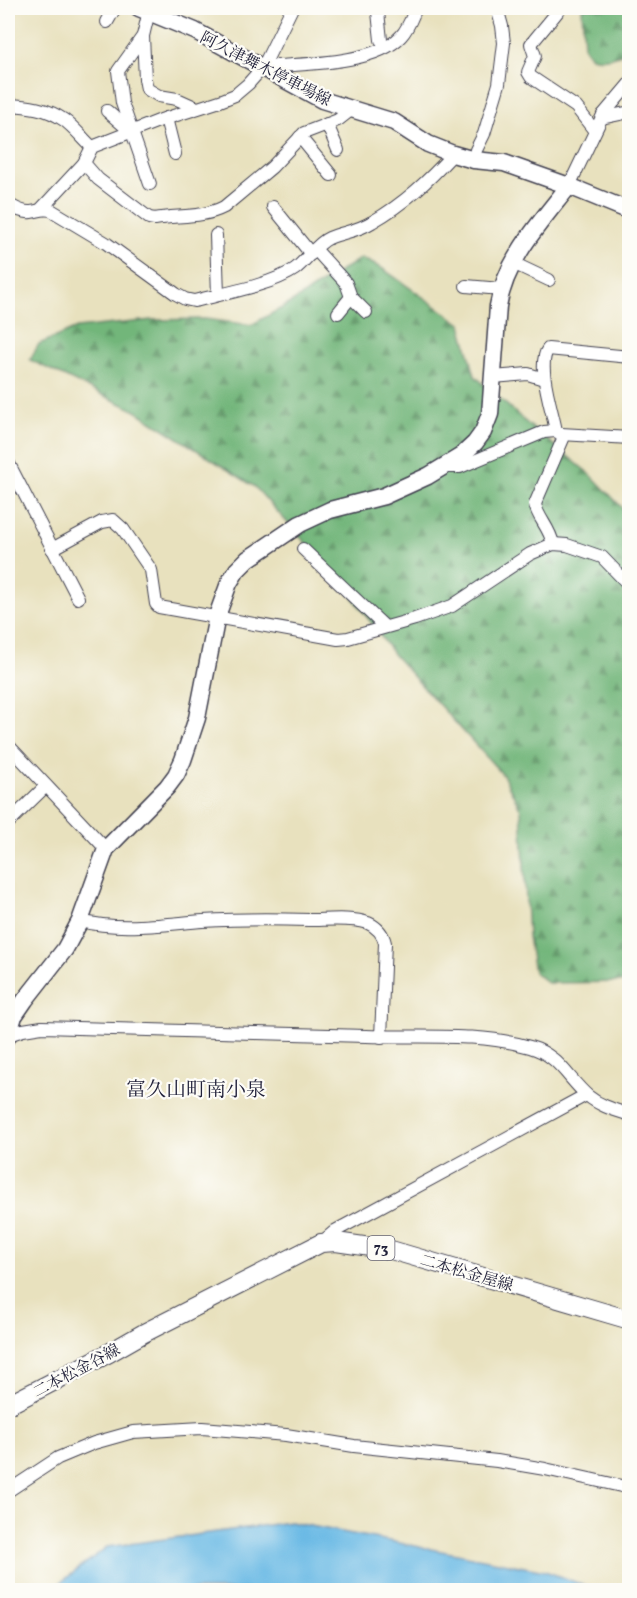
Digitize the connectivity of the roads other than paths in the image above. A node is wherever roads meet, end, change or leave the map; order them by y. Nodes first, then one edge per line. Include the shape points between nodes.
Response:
1 (115, 8) edge
2 (292, 8) edge
3 (416, 8) edge
4 (497, 8) edge
5 (558, 8) edge
6 (146, 9) edge
7 (378, 12) dead end
8 (107, 22) dead end
9 (143, 36) junction
10 (381, 40) dead end
11 (263, 67) junction
12 (630, 83) edge
13 (8, 105) edge
14 (197, 108) junction
15 (352, 109) junction
16 (107, 111) dead end
17 (630, 112) edge
18 (603, 115) junction
19 (166, 118) junction
20 (327, 124) junction
21 (594, 130) junction
22 (131, 132) junction
23 (300, 137) junction
24 (92, 147) junction
25 (338, 150) dead end
26 (176, 154) dead end
27 (453, 154) junction
28 (474, 160) junction
29 (84, 163) junction
30 (331, 176) dead end
31 (150, 184) dead end
32 (569, 186) junction
33 (8, 204) edge
34 (273, 207) dead end
35 (42, 208) junction
36 (630, 211) edge
37 (216, 236) dead end
38 (314, 252) junction
39 (513, 262) junction
40 (549, 280) dead end
41 (466, 286) dead end
42 (501, 289) junction
43 (218, 295) junction
44 (351, 297) junction
45 (366, 312) dead end
46 (338, 313) dead end
47 (630, 357) edge
48 (493, 377) junction
49 (544, 379) junction
50 (558, 432) junction
51 (630, 438) edge
52 (8, 462) edge
53 (442, 467) junction
54 (553, 544) junction
55 (52, 549) junction
56 (303, 549) dead end
57 (630, 586) edge
58 (78, 598) dead end
59 (217, 616) junction
60 (385, 627) junction
61 (8, 746) edge
62 (46, 786) junction
63 (8, 823) edge
64 (106, 849) junction
65 (80, 921) junction
66 (8, 1036) edge
67 (381, 1037) junction
68 (586, 1095) junction
69 (630, 1115) edge
70 (321, 1243) junction
71 (630, 1320) edge
72 (144, 1333) joint
73 (8, 1406) edge
74 (630, 1488) edge
75 (8, 1491) edge

1 - 8 street
2 - 11 street
3 - 11 street via 402,36 379,50 342,60
4 - 28 street via 504,43 499,84
5 - 21 street via 531,44 535,56 528,72 576,107
6 - 9 street
6 - 11 street, 阿久津舞木停車場線
7 - 10 street
9 - 14 street via 147,89
9 - 22 street via 118,71
11 - 14 street via 235,95
11 - 15 street, 阿久津舞木停車場線 via 322,100
12 - 18 street
13 - 24 street via 33,106 54,114
14 - 19 street
15 - 20 street
15 - 27 street, 阿久津舞木停車場線 via 394,122 428,144
16 - 22 street
17 - 18 street
18 - 21 street
19 - 22 street
19 - 26 street
20 - 23 street
20 - 25 street
21 - 32 street
22 - 24 street
22 - 31 street
23 - 29 street via 224,207 187,216 149,218 98,179
23 - 30 street
24 - 29 street
27 - 28 street, 阿久津舞木停車場線
27 - 38 street via 406,200 372,223 327,239
28 - 32 street, 阿久津舞木停車場線 via 504,163
29 - 35 street
32 - 36 street, 阿久津舞木停車場線
32 - 39 street
33 - 35 street via 28,213
34 - 38 street
35 - 43 street via 106,243 185,299 194,301
37 - 43 street
38 - 43 street via 295,269 274,280
38 - 44 street via 346,283
39 - 40 street
39 - 42 street
41 - 42 street
42 - 48 street
44 - 45 street
44 - 46 street
47 - 49 street via 548,349
48 - 49 street via 528,374
48 - 53 street via 490,414 483,432 461,456
49 - 50 street
50 - 51 street
50 - 53 street via 544,432 460,467
50 - 54 street via 563,439 535,504
52 - 55 street
53 - 59 street via 384,496 330,510 300,524 237,570
54 - 57 street via 602,557
54 - 60 street via 507,568 452,606
55 - 58 street
55 - 59 street via 113,520 151,570 159,607
56 - 60 street
59 - 60 street via 338,639
59 - 64 street via 197,718 176,775
61 - 62 street
62 - 63 street
62 - 64 street
64 - 65 street
65 - 66 street via 65,949 14,1016
65 - 67 street via 125,926 240,919 368,923 381,933 385,943
66 - 67 street via 42,1027
67 - 68 street via 459,1037 531,1047 553,1059
68 - 69 street
68 - 70 street via 335,1231
70 - 71 main road, 二本松金屋線 / 73 via 391,1250
70 - 72 main road, 二本松金屋線 / 73
72 - 73 main road, 二本松金谷線 / 73
74 - 75 street via 497,1461 202,1428 133,1432 94,1443 58,1458

